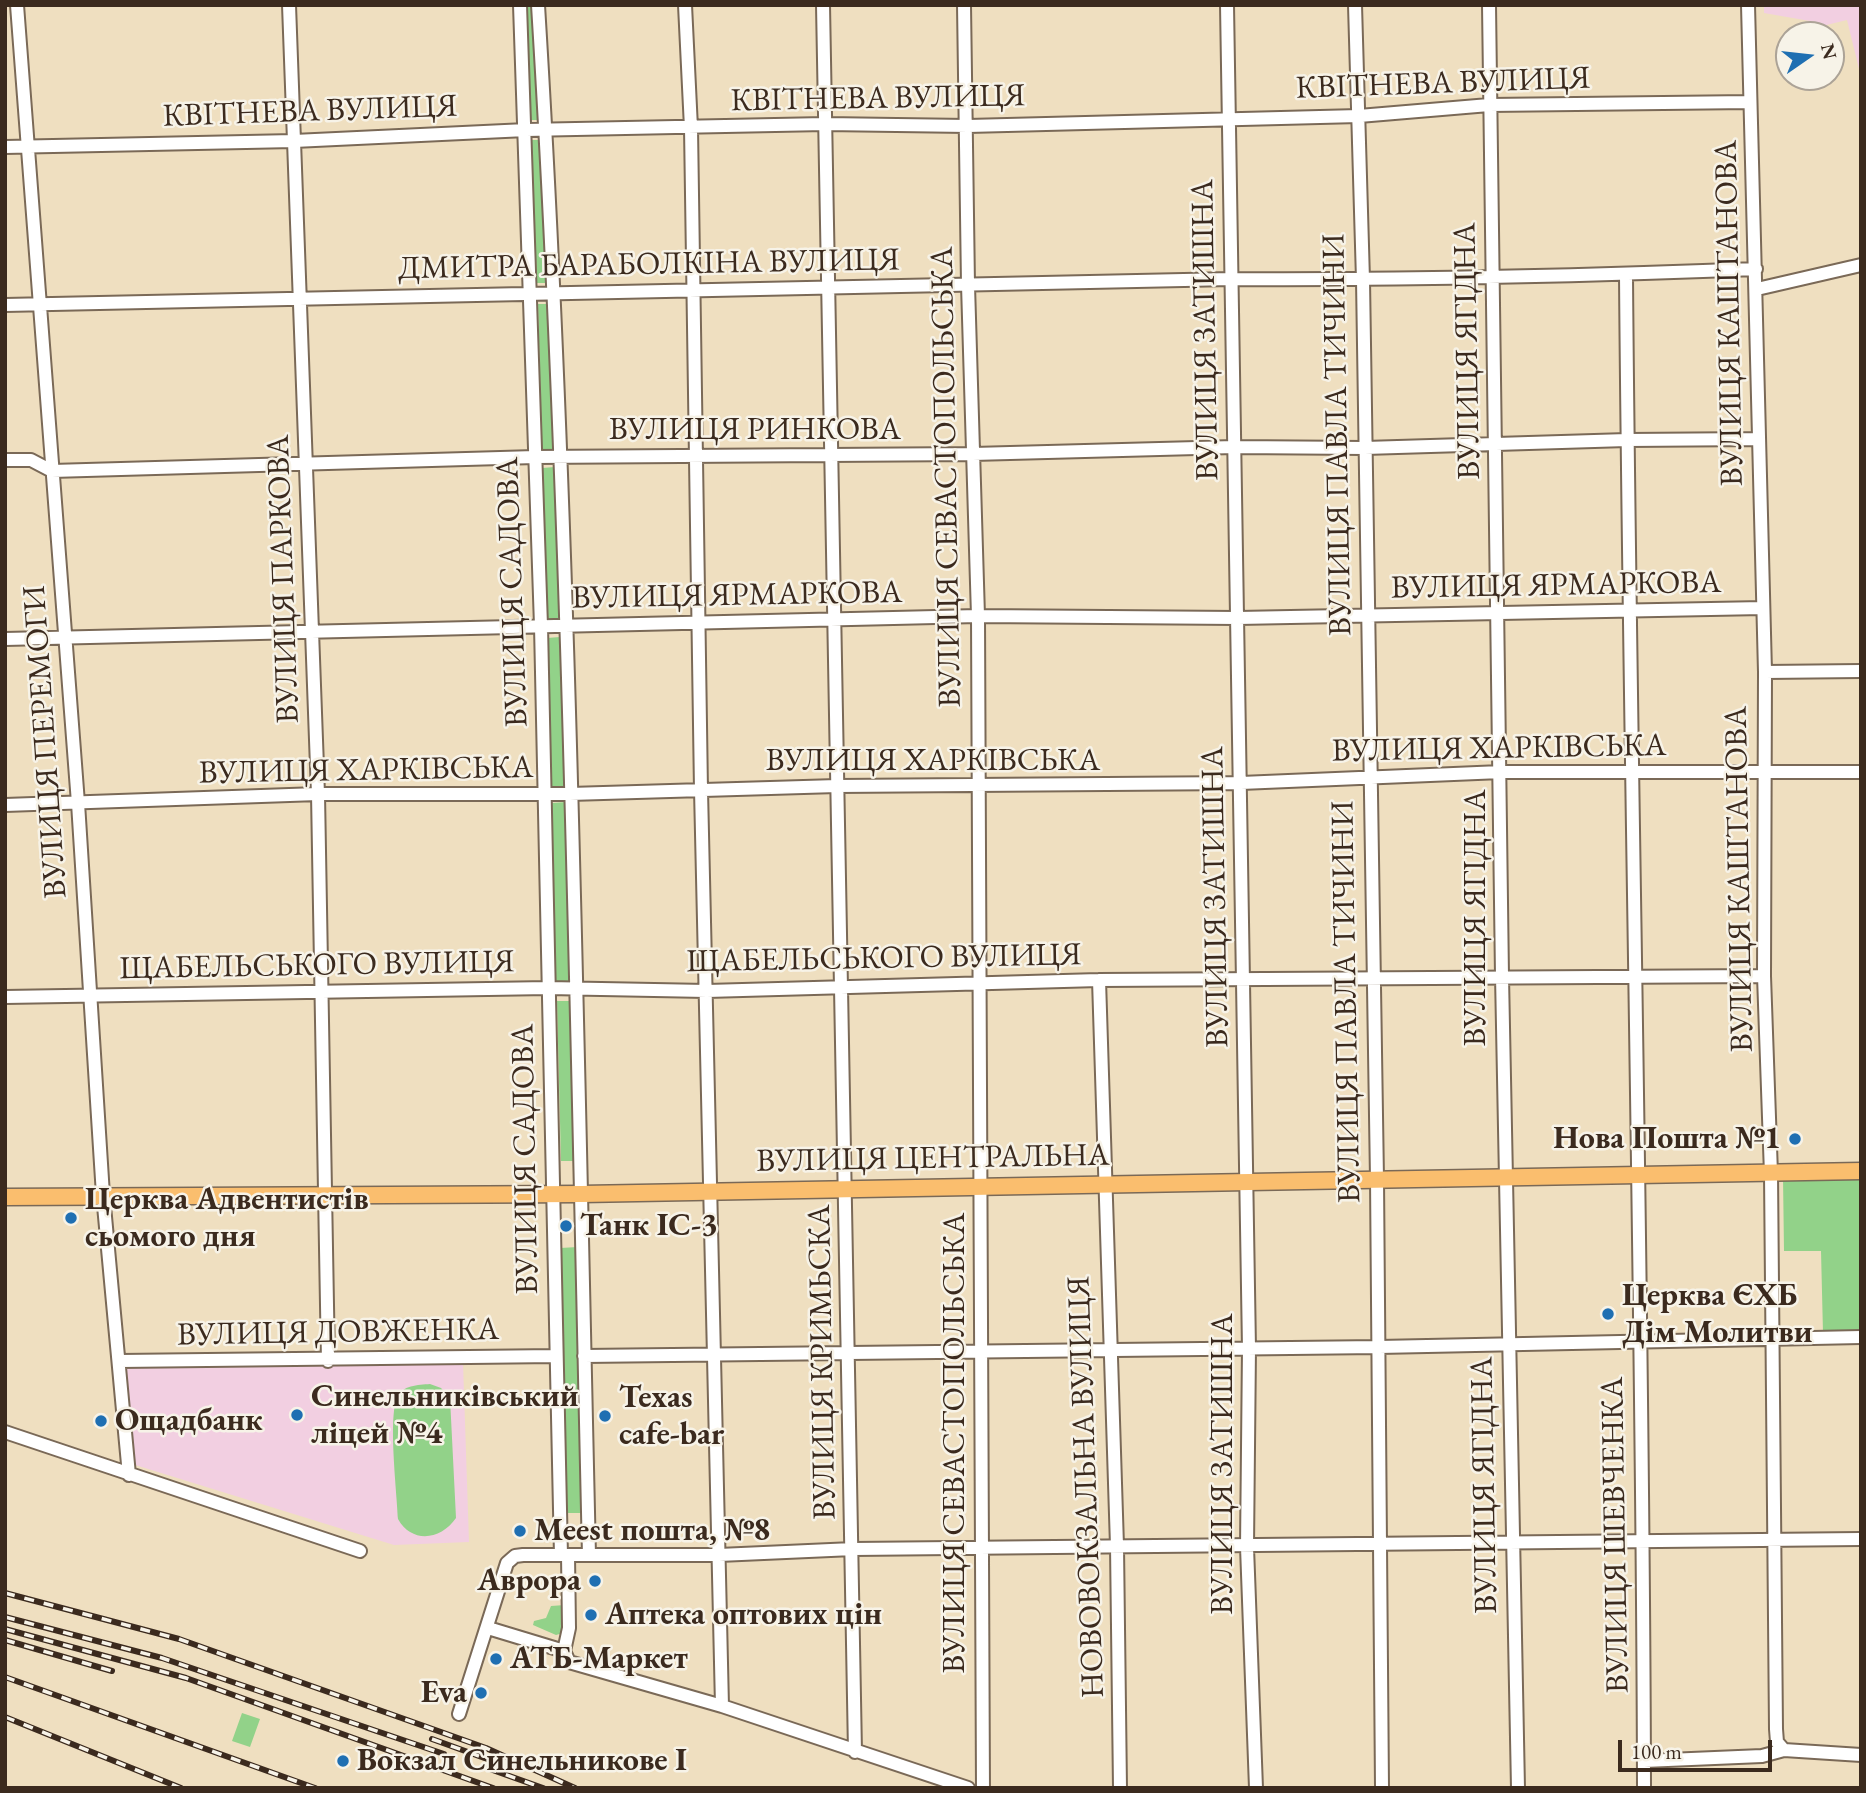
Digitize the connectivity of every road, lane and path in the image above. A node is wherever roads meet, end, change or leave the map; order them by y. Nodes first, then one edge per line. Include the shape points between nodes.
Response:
1 (17, 5) edge
2 (289, 5) edge
3 (520, 5) edge
4 (538, 5) edge
5 (685, 5) edge
6 (823, 5) edge
7 (964, 5) edge
8 (1227, 5) edge
9 (1355, 5) edge
10 (1489, 5) edge
11 (1748, 5) edge
12 (1750, 102) junction
13 (1489, 105) junction
14 (1359, 116) junction
15 (1230, 118) junction
16 (825, 124) junction
17 (968, 126) junction
18 (691, 128) junction
19 (546, 129) junction
20 (526, 130) junction
21 (294, 141) junction
22 (26, 146) junction
23 (5, 147) edge
24 (1861, 265) edge
25 (1756, 269) junction
26 (1626, 275) junction
27 (1492, 277) junction
28 (1231, 279) junction
29 (1363, 280) junction
30 (968, 285) junction
31 (828, 289) junction
32 (1757, 289) junction
33 (693, 292) junction
34 (531, 293) junction
35 (555, 294) junction
36 (300, 299) junction
37 (42, 304) junction
38 (5, 305) edge
39 (1759, 439) junction
40 (1627, 440) junction
41 (1497, 445) junction
42 (1234, 447) junction
43 (1365, 449) junction
44 (973, 454) junction
45 (831, 455) junction
46 (535, 457) junction
47 (559, 457) junction
48 (696, 458) junction
49 (5, 460) edge
50 (306, 464) junction
51 (52, 471) junction
52 (1763, 608) junction
53 (1498, 611) junction
54 (1630, 611) junction
55 (1367, 616) junction
56 (978, 617) junction
57 (1238, 618) junction
58 (834, 619) junction
59 (698, 622) junction
60 (565, 625) junction
61 (541, 626) junction
62 (312, 630) junction
63 (65, 636) junction
64 (5, 639) edge
65 (1861, 671) edge
66 (1765, 672) junction
67 (1630, 770) junction
68 (1501, 772) junction
69 (1762, 772) junction
70 (1861, 772) edge
71 (1370, 777) junction
72 (1241, 783) junction
73 (837, 786) junction
74 (978, 787) junction
75 (701, 790) junction
76 (318, 794) junction
77 (570, 794) junction
78 (545, 795) junction
79 (78, 803) junction
80 (5, 805) edge
81 (1502, 976) junction
82 (1636, 976) junction
83 (1764, 976) junction
84 (1242, 979) junction
85 (1374, 979) junction
86 (1099, 980) junction
87 (978, 983) junction
88 (841, 986) junction
89 (548, 988) junction
90 (576, 988) junction
91 (708, 991) junction
92 (324, 992) junction
93 (90, 996) junction
94 (5, 997) edge
95 (1861, 1171) edge
96 (1772, 1174) junction
97 (1636, 1176) junction
98 (1506, 1177) junction
99 (1377, 1179) junction
100 (1246, 1182) junction
101 (1105, 1185) junction
102 (979, 1186) junction
103 (845, 1189) junction
104 (710, 1191) junction
105 (553, 1193) junction
106 (582, 1194) junction
107 (103, 1195) junction
108 (5, 1196) edge
109 (323, 1197) junction
110 (1861, 1337) edge
111 (1774, 1339) junction
112 (1641, 1343) junction
113 (1509, 1345) junction
114 (1379, 1347) junction
115 (1249, 1348) junction
116 (1110, 1350) junction
117 (981, 1352) junction
118 (850, 1353) junction
119 (716, 1355) junction
120 (556, 1356) junction
121 (584, 1356) junction
122 (328, 1361) junction
123 (120, 1362) junction
124 (5, 1432) edge
125 (129, 1475) junction
126 (1776, 1539) junction
127 (1861, 1539) edge
128 (1644, 1540) junction
129 (1382, 1543) junction
130 (1513, 1543) junction
131 (1117, 1546) junction
132 (982, 1548) junction
133 (1247, 1548) junction
134 (853, 1549) junction
135 (360, 1551) dead end
136 (565, 1555) junction
137 (589, 1555) junction
138 (719, 1555) junction
139 (488, 1628) junction
140 (564, 1651) junction
141 (722, 1706) junction
142 (459, 1714) dead end
143 (1788, 1751) junction
144 (855, 1752) junction
145 (1861, 1755) edge
146 (1644, 1761) junction
147 (968, 1788) edge
148 (983, 1788) edge
149 (1120, 1788) edge
150 (1256, 1788) edge
151 (1382, 1788) edge
152 (1518, 1788) edge
153 (1644, 1788) edge

1 - 22 street, ВУЛИЦЯ ПЕРЕМОГИ
2 - 21 street, ВУЛИЦЯ ПАРКОВА
3 - 20 street, ВУЛИЦЯ САДОВА
4 - 19 street, ВУЛИЦЯ САДОВА
5 - 18 street
6 - 16 street, ВУЛИЦЯ КРИМЬСКА
7 - 17 street, ВУЛИЦЯ СЕВАСТОПОЛЬСЬКА
8 - 15 street, ВУЛИЦЯ ЗАТИШНА
9 - 14 street, ВУЛИЦЯ ПАВЛА ТИЧИНИ
10 - 13 street, ВУЛИЦЯ ЯГІДНА
11 - 12 street, ВУЛИЦЯ КАШТАНОВА
12 - 13 street, КВІТНЕВА ВУЛИЦЯ
12 - 25 street, ВУЛИЦЯ КАШТАНОВА
13 - 14 street, КВІТНЕВА ВУЛИЦЯ
13 - 27 street, ВУЛИЦЯ ЯГІДНА
14 - 15 street, КВІТНЕВА ВУЛИЦЯ
14 - 29 street, ВУЛИЦЯ ПАВЛА ТИЧИНИ
15 - 17 street, КВІТНЕВА ВУЛИЦЯ
15 - 28 street, ВУЛИЦЯ ЗАТИШНА
16 - 17 street, КВІТНЕВА ВУЛИЦЯ
16 - 18 street, КВІТНЕВА ВУЛИЦЯ
16 - 31 street, ВУЛИЦЯ КРИМЬСКА
17 - 30 street, ВУЛИЦЯ СЕВАСТОПОЛЬСЬКА
18 - 19 street, КВІТНЕВА ВУЛИЦЯ
18 - 33 street
19 - 20 street, КВІТНЕВА ВУЛИЦЯ
19 - 35 street, ВУЛИЦЯ САДОВА
20 - 21 street, КВІТНЕВА ВУЛИЦЯ
20 - 34 street, ВУЛИЦЯ САДОВА
21 - 22 street, КВІТНЕВА ВУЛИЦЯ
21 - 36 street, ВУЛИЦЯ ПАРКОВА
22 - 23 street, КВІТНЕВА ВУЛИЦЯ
22 - 37 street, ВУЛИЦЯ ПЕРЕМОГИ
24 - 32 street
25 - 26 street, ДМИТРА БАРАБОЛКІНА ВУЛИЦЯ
25 - 32 street, ВУЛИЦЯ КАШТАНОВА
26 - 27 street, ДМИТРА БАРАБОЛКІНА ВУЛИЦЯ
26 - 40 street, ВУЛИЦЯ ШЕВЧЕНКА
27 - 29 street, ДМИТРА БАРАБОЛКІНА ВУЛИЦЯ
27 - 41 street, ВУЛИЦЯ ЯГІДНА
28 - 29 street, ДМИТРА БАРАБОЛКІНА ВУЛИЦЯ
28 - 30 street, ДМИТРА БАРАБОЛКІНА ВУЛИЦЯ
28 - 42 street, ВУЛИЦЯ ЗАТИШНА
29 - 43 street, ВУЛИЦЯ ПАВЛА ТИЧИНИ
30 - 31 street, ДМИТРА БАРАБОЛКІНА ВУЛИЦЯ
30 - 44 street, ВУЛИЦЯ СЕВАСТОПОЛЬСЬКА
31 - 33 street, ДМИТРА БАРАБОЛКІНА ВУЛИЦЯ
31 - 45 street, ВУЛИЦЯ КРИМЬСКА
32 - 39 street, ВУЛИЦЯ КАШТАНОВА
33 - 35 street, ДМИТРА БАРАБОЛКІНА ВУЛИЦЯ
33 - 48 street
34 - 35 street, ДМИТРА БАРАБОЛКІНА ВУЛИЦЯ
34 - 36 street, ДМИТРА БАРАБОЛКІНА ВУЛИЦЯ
34 - 46 street, ВУЛИЦЯ САДОВА
35 - 47 street, ВУЛИЦЯ САДОВА
36 - 37 street, ДМИТРА БАРАБОЛКІНА ВУЛИЦЯ
36 - 50 street, ВУЛИЦЯ ПАРКОВА
37 - 38 street, ДМИТРА БАРАБОЛКІНА ВУЛИЦЯ
37 - 51 street, ВУЛИЦЯ ПЕРЕМОГИ
39 - 40 street, ВУЛИЦЯ РИНКОВА
39 - 52 street, ВУЛИЦЯ КАШТАНОВА
40 - 41 street, ВУЛИЦЯ РИНКОВА
40 - 54 street, ВУЛИЦЯ ШЕВЧЕНКА
41 - 43 street, ВУЛИЦЯ РИНКОВА
41 - 53 street, ВУЛИЦЯ ЯГІДНА
42 - 43 street, ВУЛИЦЯ РИНКОВА
42 - 44 street, ВУЛИЦЯ РИНКОВА
42 - 57 street, ВУЛИЦЯ ЗАТИШНА
43 - 55 street, ВУЛИЦЯ ПАВЛА ТИЧИНИ
44 - 45 street, ВУЛИЦЯ РИНКОВА
44 - 56 street, ВУЛИЦЯ СЕВАСТОПОЛЬСЬКА
45 - 48 street, ВУЛИЦЯ РИНКОВА
45 - 58 street, ВУЛИЦЯ КРИМЬСКА
46 - 47 street, ВУЛИЦЯ РИНКОВА
46 - 50 street, ВУЛИЦЯ РИНКОВА
46 - 61 street, ВУЛИЦЯ САДОВА
47 - 48 street, ВУЛИЦЯ РИНКОВА
47 - 60 street, ВУЛИЦЯ САДОВА
48 - 59 street
49 - 51 street, ВУЛИЦЯ РИНКОВА via 31,460
50 - 51 street, ВУЛИЦЯ РИНКОВА
50 - 62 street, ВУЛИЦЯ ПАРКОВА
51 - 63 street, ВУЛИЦЯ ПЕРЕМОГИ
52 - 54 street, ВУЛИЦЯ ЯРМАРКОВА
52 - 66 street, ВУЛИЦЯ КАШТАНОВА
53 - 54 street, ВУЛИЦЯ ЯРМАРКОВА
53 - 55 street, ВУЛИЦЯ ЯРМАРКОВА
53 - 68 street, ВУЛИЦЯ ЯГІДНА
54 - 67 street, ВУЛИЦЯ ШЕВЧЕНКА
55 - 57 street, ВУЛИЦЯ ЯРМАРКОВА
55 - 71 street, ВУЛИЦЯ ПАВЛА ТИЧИНИ
56 - 57 street, ВУЛИЦЯ ЯРМАРКОВА
56 - 58 street, ВУЛИЦЯ ЯРМАРКОВА
56 - 74 street, ВУЛИЦЯ СЕВАСТОПОЛЬСЬКА
57 - 72 street, ВУЛИЦЯ ЗАТИШНА
58 - 59 street, ВУЛИЦЯ ЯРМАРКОВА
58 - 73 street, ВУЛИЦЯ КРИМЬСКА
59 - 60 street, ВУЛИЦЯ ЯРМАРКОВА
59 - 75 street
60 - 61 street, ВУЛИЦЯ ЯРМАРКОВА
60 - 77 street, ВУЛИЦЯ САДОВА
61 - 62 street, ВУЛИЦЯ ЯРМАРКОВА
61 - 78 street, ВУЛИЦЯ САДОВА
62 - 63 street, ВУЛИЦЯ ЯРМАРКОВА
62 - 76 street, ВУЛИЦЯ ПАРКОВА
63 - 64 street, ВУЛИЦЯ ЯРМАРКОВА
63 - 79 street, ВУЛИЦЯ ПЕРЕМОГИ
65 - 66 street
66 - 69 street, ВУЛИЦЯ КАШТАНОВА
67 - 68 street, ВУЛИЦЯ ХАРКІВСЬКА
67 - 69 street, ВУЛИЦЯ ХАРКІВСЬКА
67 - 82 street, ВУЛИЦЯ ШЕВЧЕНКА
68 - 71 street, ВУЛИЦЯ ХАРКІВСЬКА
68 - 81 street, ВУЛИЦЯ ЯГІДНА
69 - 70 street, ВУЛИЦЯ ХАРКІВСЬКА
69 - 83 street, ВУЛИЦЯ КАШТАНОВА
71 - 72 street, ВУЛИЦЯ ХАРКІВСЬКА
71 - 85 street, ВУЛИЦЯ ПАВЛА ТИЧИНИ
72 - 74 street, ВУЛИЦЯ ХАРКІВСЬКА
72 - 84 street, ВУЛИЦЯ ЗАТИШНА
73 - 74 street, ВУЛИЦЯ ХАРКІВСЬКА
73 - 75 street, ВУЛИЦЯ ХАРКІВСЬКА
73 - 88 street, ВУЛИЦЯ КРИМЬСКА
74 - 87 street, ВУЛИЦЯ СЕВАСТОПОЛЬСЬКА
75 - 77 street, ВУЛИЦЯ ХАРКІВСЬКА
75 - 91 street
76 - 78 street, ВУЛИЦЯ ХАРКІВСЬКА
76 - 79 street, ВУЛИЦЯ ХАРКІВСЬКА
76 - 92 street, ВУЛИЦЯ ПАРКОВА
77 - 78 street, ВУЛИЦЯ ХАРКІВСЬКА
77 - 90 street, ВУЛИЦЯ САДОВА
78 - 89 street, ВУЛИЦЯ САДОВА
79 - 80 street, ВУЛИЦЯ ХАРКІВСЬКА
79 - 93 street, ВУЛИЦЯ ПЕРЕМОГИ
81 - 82 street, ЩАБЕЛЬСЬКОГО ВУЛИЦЯ
81 - 85 street, ЩАБЕЛЬСЬКОГО ВУЛИЦЯ
81 - 98 street, ВУЛИЦЯ ЯГІДНА
82 - 83 street, ЩАБЕЛЬСЬКОГО ВУЛИЦЯ
82 - 97 street, ВУЛИЦЯ ШЕВЧЕНКА
83 - 96 street, ВУЛИЦЯ КАШТАНОВА
84 - 85 street, ЩАБЕЛЬСЬКОГО ВУЛИЦЯ
84 - 86 street, ЩАБЕЛЬСЬКОГО ВУЛИЦЯ
84 - 100 street, ВУЛИЦЯ ЗАТИШНА
85 - 99 street, ВУЛИЦЯ ПАВЛА ТИЧИНИ
86 - 87 street, ЩАБЕЛЬСЬКОГО ВУЛИЦЯ
86 - 101 street, НОВОВОКЗАЛЬНА ВУЛИЦЯ
87 - 88 street, ЩАБЕЛЬСЬКОГО ВУЛИЦЯ
87 - 102 street, ВУЛИЦЯ СЕВАСТОПОЛЬСЬКА
88 - 91 street, ЩАБЕЛЬСЬКОГО ВУЛИЦЯ
88 - 103 street, ВУЛИЦЯ КРИМЬСКА
89 - 90 street, ЩАБЕЛЬСЬКОГО ВУЛИЦЯ
89 - 92 street, ЩАБЕЛЬСЬКОГО ВУЛИЦЯ
89 - 105 street, ВУЛИЦЯ САДОВА
90 - 91 street, ЩАБЕЛЬСЬКОГО ВУЛИЦЯ
90 - 106 street, ВУЛИЦЯ САДОВА
91 - 104 street
92 - 93 street, ЩАБЕЛЬСЬКОГО ВУЛИЦЯ
92 - 109 street, ВУЛИЦЯ ПАРКОВА
93 - 94 street, ЩАБЕЛЬСЬКОГО ВУЛИЦЯ
93 - 107 street, ВУЛИЦЯ ПЕРЕМОГИ
95 - 96 main road, ВУЛИЦЯ ЦЕНТРАЛЬНА
96 - 97 main road, ВУЛИЦЯ ЦЕНТРАЛЬНА
96 - 111 street, ВУЛИЦЯ КАШТАНОВА
97 - 98 main road, ВУЛИЦЯ ЦЕНТРАЛЬНА
97 - 112 street, ВУЛИЦЯ ШЕВЧЕНКА
98 - 99 main road, ВУЛИЦЯ ЦЕНТРАЛЬНА
98 - 113 street, ВУЛИЦЯ ЯГІДНА
99 - 100 main road, ВУЛИЦЯ ЦЕНТРАЛЬНА
99 - 114 street, ВУЛИЦЯ ПАВЛА ТИЧИНИ
100 - 101 main road, ВУЛИЦЯ ЦЕНТРАЛЬНА
100 - 115 street, ВУЛИЦЯ ЗАТИШНА
101 - 102 main road, ВУЛИЦЯ ЦЕНТРАЛЬНА
101 - 116 street, НОВОВОКЗАЛЬНА ВУЛИЦЯ
102 - 103 main road, ВУЛИЦЯ ЦЕНТРАЛЬНА
102 - 117 street, ВУЛИЦЯ СЕВАСТОПОЛЬСЬКА
103 - 104 main road, ВУЛИЦЯ ЦЕНТРАЛЬНА
103 - 118 street, ВУЛИЦЯ КРИМЬСКА
104 - 106 main road, ВУЛИЦЯ ЦЕНТРАЛЬНА
104 - 119 street
105 - 106 main road, ВУЛИЦЯ ЦЕНТРАЛЬНА
105 - 109 main road, ВУЛИЦЯ ЦЕНТРАЛЬНА
105 - 120 street, ВУЛИЦЯ САДОВА
106 - 121 street, ВУЛИЦЯ САДОВА
107 - 108 main road, ВУЛИЦЯ ЦЕНТРАЛЬНА
107 - 109 main road, ВУЛИЦЯ ЦЕНТРАЛЬНА
107 - 123 street, ВУЛИЦЯ ПЕРЕМОГИ
109 - 122 street, ВУЛИЦЯ ПАРКОВА
110 - 111 street
111 - 112 street
111 - 126 street, ВУЛИЦЯ КАШТАНОВА
112 - 113 street
112 - 128 street, ВУЛИЦЯ ШЕВЧЕНКА
113 - 114 street
113 - 130 street, ВУЛИЦЯ ЯГІДНА
114 - 115 street
114 - 129 street, ВУЛИЦЯ ПАВЛА ТИЧИНИ
115 - 116 street
115 - 133 street, ВУЛИЦЯ ЗАТИШНА
116 - 117 street
116 - 131 street, НОВОВОКЗАЛЬНА ВУЛИЦЯ
117 - 118 street
117 - 132 street, ВУЛИЦЯ СЕВАСТОПОЛЬСЬКА
118 - 119 street
118 - 134 street, ВУЛИЦЯ КРИМЬСКА
119 - 121 street
119 - 138 street
120 - 122 street, ВУЛИЦЯ ДОВЖЕНКА
120 - 136 street, ВУЛИЦЯ САДОВА
121 - 137 street, ВУЛИЦЯ САДОВА
122 - 123 street, ВУЛИЦЯ ДОВЖЕНКА
123 - 125 street, ВУЛИЦЯ ПЕРЕМОГИ
124 - 125 street
125 - 135 street
126 - 127 street
126 - 128 street
126 - 143 street, ВУЛИЦЯ КАШТАНОВА via 1776,1729 1777,1742
128 - 130 street
128 - 146 street, ВУЛИЦЯ ШЕВЧЕНКА
129 - 130 street
129 - 133 street
129 - 151 street, ВУЛИЦЯ ПАВЛА ТИЧИНИ
130 - 152 street, ВУЛИЦЯ ЯГІДНА
131 - 132 street
131 - 133 street
131 - 149 street, НОВОВОКЗАЛЬНА ВУЛИЦЯ
132 - 134 street
132 - 148 street, ВУЛИЦЯ СЕВАСТОПОЛЬСЬКА
133 - 150 street, ВУЛИЦЯ ЗАТИШНА
134 - 138 street
134 - 144 street, ВУЛИЦЯ КРИМЬСКА
136 - 137 street
136 - 139 street via 523,1555 507,1563
136 - 140 street, ВУЛИЦЯ САДОВА via 569,1628
137 - 138 street
138 - 141 street
139 - 140 street
139 - 142 street
140 - 141 street via 569,1662
141 - 144 street
143 - 145 street
143 - 146 street
144 - 147 street
146 - 153 street, ВУЛИЦЯ ШЕВЧЕНКА

